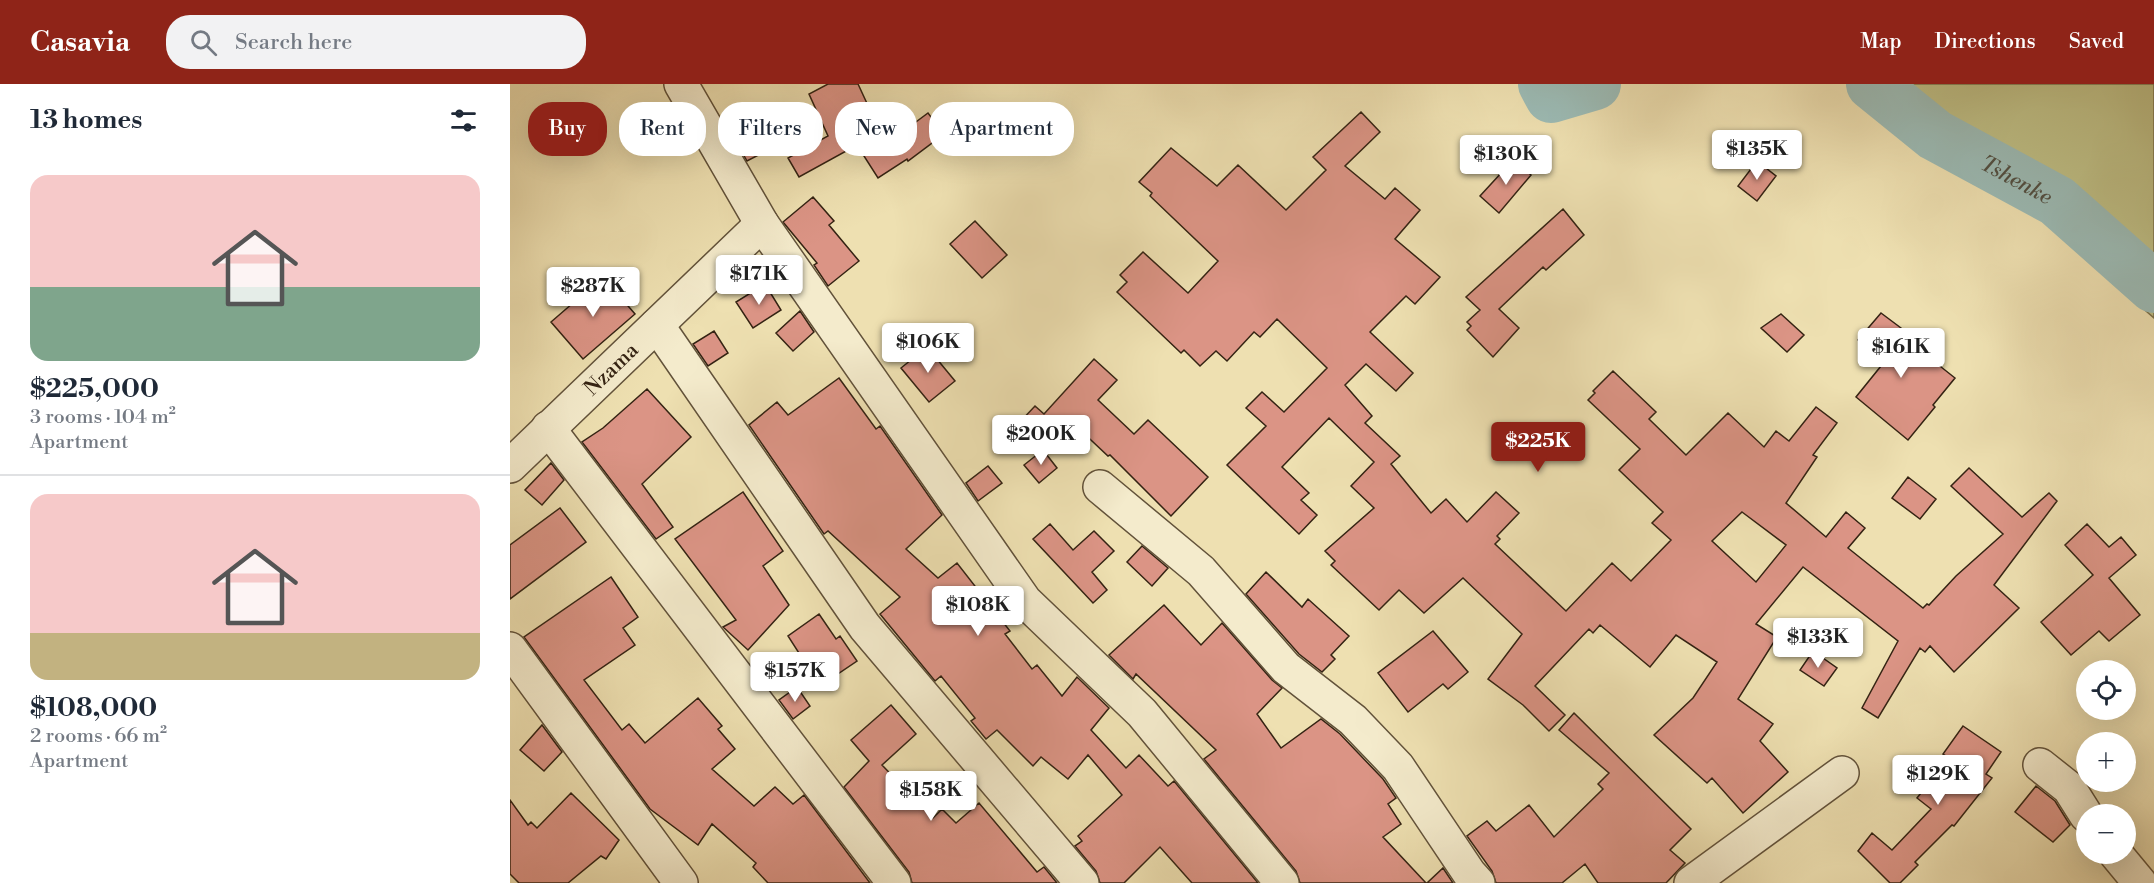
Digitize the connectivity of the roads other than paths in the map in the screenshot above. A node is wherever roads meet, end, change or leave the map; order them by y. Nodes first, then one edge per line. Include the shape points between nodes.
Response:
1 (681, 84) edge
2 (762, 224) junction
3 (657, 325) junction
4 (548, 428) junction
5 (510, 466) edge
6 (1100, 487) dead end
7 (510, 650) edge
8 (2040, 765) dead end
9 (1842, 773) dead end
10 (2079, 804) edge
11 (2124, 864) edge
12 (681, 883) edge
13 (894, 883) edge
14 (1082, 883) edge
15 (1282, 883) edge
16 (1478, 883) edge
17 (1691, 883) edge
18 (2140, 883) edge

1 - 2 street
2 - 3 street, Nzama
2 - 15 street via 1025,601 1142,713
3 - 4 street, Nzama
3 - 14 street via 865,627
4 - 5 street, Nzama
4 - 13 street
6 - 16 street via 1201,571 1286,668 1360,728 1398,767
7 - 12 street
8 - 10 street via 2069,788
9 - 17 street
11 - 18 street

